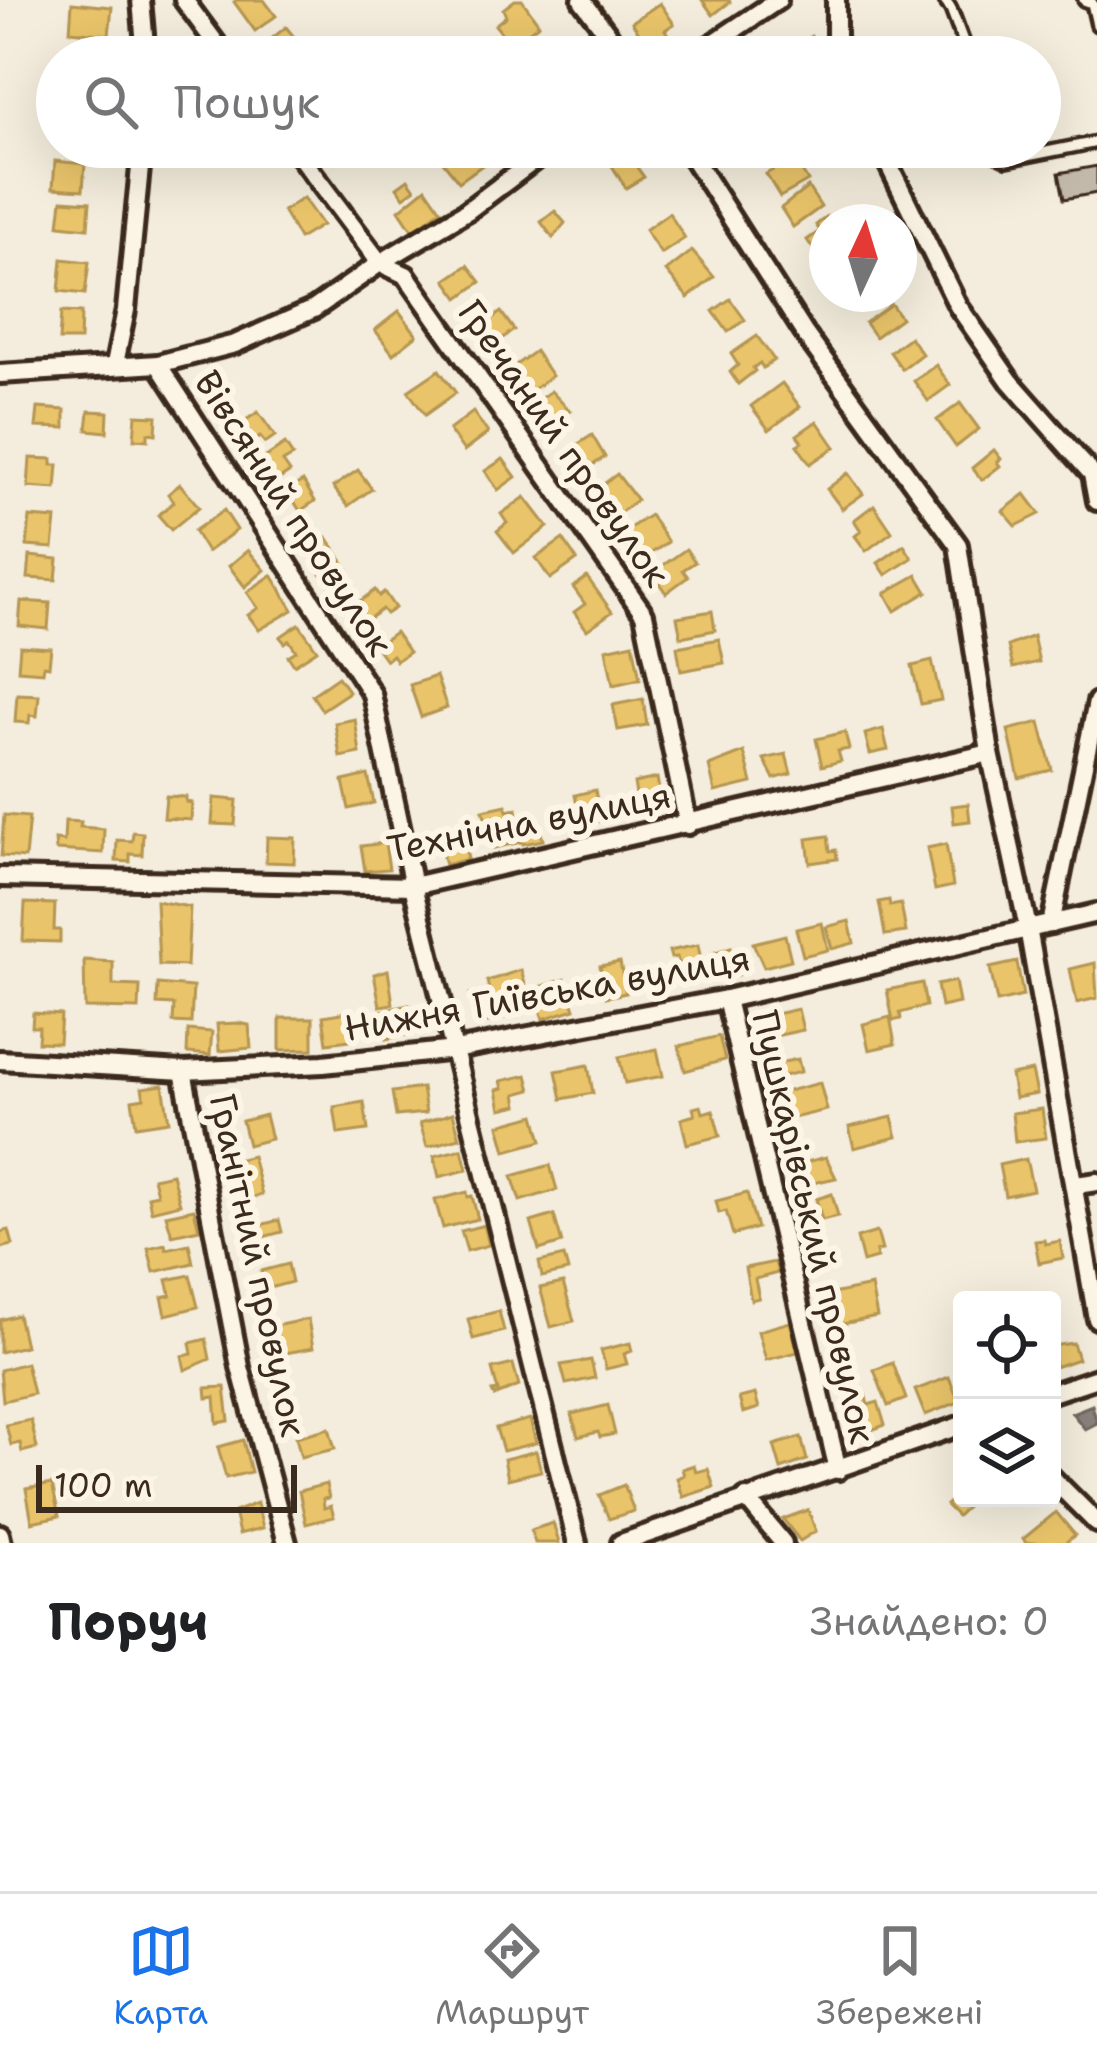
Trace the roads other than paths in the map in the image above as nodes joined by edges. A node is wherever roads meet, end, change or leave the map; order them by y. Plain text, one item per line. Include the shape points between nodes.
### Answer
1 (141, 0) edge
2 (184, 0) edge
3 (582, 0) edge
4 (778, 0) edge
5 (836, 0) edge
6 (944, 0) edge
7 (1084, 0) edge
8 (1097, 25) edge
9 (144, 36) edge
10 (211, 36) edge
11 (609, 36) edge
12 (724, 36) edge
13 (836, 36) edge
14 (961, 36) edge
15 (1097, 142) edge
16 (1061, 149) edge
17 (140, 168) edge
18 (309, 168) edge
19 (525, 168) edge
20 (699, 168) edge
21 (890, 168) edge
22 (380, 263) junction
23 (116, 364) junction
24 (158, 364) junction
25 (0, 374) edge
26 (1097, 501) edge
27 (1097, 702) edge
28 (990, 753) junction
29 (688, 825) junction
30 (0, 877) edge
31 (413, 886) junction
32 (1097, 913) edge
33 (1051, 923) junction
34 (1028, 928) junction
35 (727, 999) junction
36 (455, 1050) junction
37 (0, 1060) edge
38 (183, 1071) junction
39 (1097, 1182) edge
40 (1076, 1186) junction
41 (1097, 1319) edge
42 (1097, 1378) edge
43 (1061, 1390) edge
44 (953, 1428) edge
45 (838, 1471) junction
46 (1061, 1487) edge
47 (746, 1498) junction
48 (1097, 1523) edge
49 (0, 1534) edge
50 (2, 1543) edge
51 (287, 1543) edge
52 (577, 1543) edge
53 (621, 1543) edge
54 (783, 1543) edge

1 - 9 street
2 - 10 street
3 - 11 street
4 - 12 street
5 - 13 street
6 - 14 lane
7 - 8 lane
15 - 16 lane
17 - 23 street
18 - 22 street, Гречаний провулок
19 - 22 street
20 - 28 street via 805,334 958,545
21 - 26 street via 958,306 1091,474
22 - 24 street via 314,309 235,344
22 - 29 street, Гречаний провулок via 406,275 644,614
23 - 24 street
23 - 25 street
24 - 31 street, Вівсяний провулок via 372,694
27 - 33 street
28 - 29 street, Технічна вулиця
28 - 34 street
29 - 31 street, Технічна вулиця
30 - 31 street, Технічна вулиця
31 - 36 street, Вівсяний провулок
32 - 33 street, Нижня Гиївська вулиця
33 - 34 street, Нижня Гиївська вулиця
34 - 35 street, Нижня Гиївська вулиця
34 - 40 street
35 - 36 street, Нижня Гиївська вулиця
35 - 45 street, Пушкарівський провулок
36 - 38 street, Нижня Гиївська вулиця
36 - 52 street, Вівсяний провулок
37 - 38 street, Нижня Гиївська вулиця
38 - 51 street, Гранітний провулок via 241,1366
39 - 40 street
40 - 41 street
42 - 43 street
44 - 45 street
45 - 47 street
46 - 48 street
47 - 53 street
47 - 54 street
49 - 50 street

